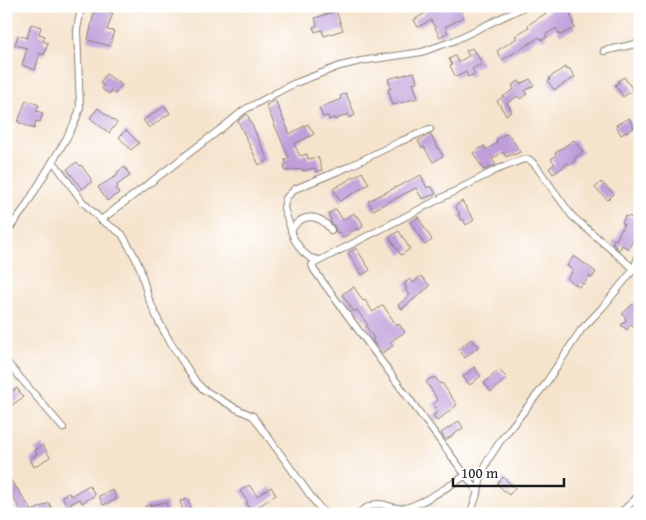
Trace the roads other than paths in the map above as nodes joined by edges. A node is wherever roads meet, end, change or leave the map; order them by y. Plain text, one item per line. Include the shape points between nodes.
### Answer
1 (83, 6) edge
2 (526, 6) edge
3 (640, 43) edge
4 (604, 51) dead end
5 (430, 129) dead end
6 (53, 161) junction
7 (101, 220) junction
8 (331, 230) dead end
9 (291, 231) junction
10 (6, 233) edge
11 (640, 251) edge
12 (319, 260) junction
13 (634, 269) junction
14 (6, 361) edge
15 (62, 428) dead end
16 (465, 476) junction
17 (478, 492) junction
18 (638, 497) edge
19 (640, 508) edge
20 (325, 514) edge
21 (357, 514) edge
22 (470, 514) edge
23 (619, 514) edge

1 - 6 street via 77,30 80,108
2 - 7 street via 422,52 340,66 278,91 244,110
3 - 4 street
5 - 9 street via 295,189 286,198 284,208
6 - 7 street via 82,201
6 - 10 street
7 - 20 street via 122,234 135,256 158,320 196,382 204,390 253,416
8 - 9 street via 321,220 307,218 300,220
9 - 12 street via 302,250 310,258
11 - 13 street
12 - 13 street via 496,170 530,160 572,216
12 - 16 street via 312,265 314,270
13 - 17 street via 581,330 544,386 501,440 488,460
14 - 15 street
16 - 17 street
16 - 21 street via 405,508 394,509 377,504
17 - 22 street
18 - 19 street
18 - 23 street

